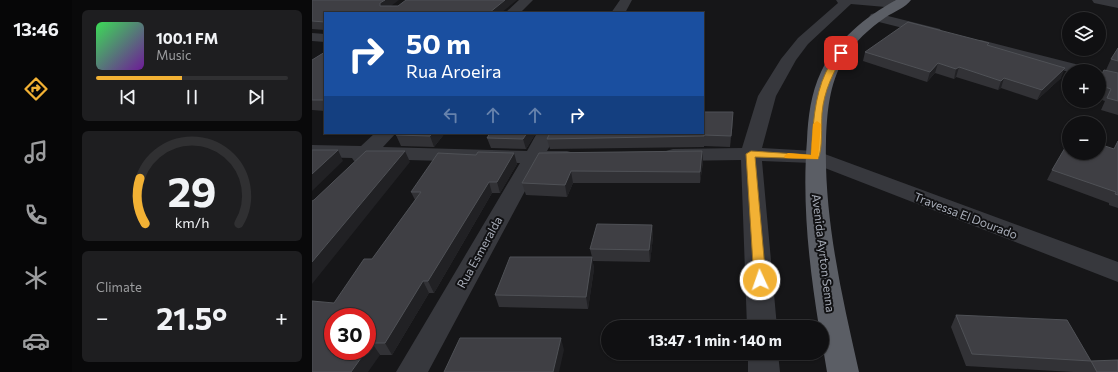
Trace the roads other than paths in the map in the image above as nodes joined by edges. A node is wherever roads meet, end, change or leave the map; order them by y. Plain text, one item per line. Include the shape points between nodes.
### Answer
1 (527, 0) edge
2 (626, 0) edge
3 (842, 0) edge
4 (848, 0) edge
5 (1098, 0) edge
6 (901, 2) edge
7 (1118, 4) edge
8 (513, 12) edge
9 (619, 12) edge
10 (876, 16) junction
11 (946, 35) edge
12 (312, 37) edge
13 (324, 38) edge
14 (969, 41) edge
15 (1062, 65) edge
16 (385, 134) edge
17 (546, 134) edge
18 (312, 151) edge
19 (367, 151) junction
20 (751, 154) junction
21 (657, 155) edge
22 (587, 156) edge
23 (533, 157) junction
24 (814, 158) junction
25 (345, 173) edge
26 (1118, 272) edge
27 (762, 320) edge
28 (764, 360) edge
29 (412, 372) edge
30 (764, 372) edge
31 (843, 372) edge

1 - 8 street
2 - 9 street
3 - 4 street
4 - 6 street
4 - 20 street via 802,41 789,59 767,96
5 - 7 street
6 - 10 highway, Avenida Ayrton Senna
10 - 11 street
10 - 24 highway, Avenida Ayrton Senna via 850,42 829,72 818,111
12 - 13 street
14 - 15 street
16 - 19 street
17 - 23 street, Rua Esmeralda
18 - 19 street
19 - 23 street
19 - 25 street
20 - 21 street, Travessa El Dourado
20 - 24 street, Travessa El Dourado
20 - 27 street
22 - 23 street
23 - 29 street, Rua Esmeralda
24 - 26 street, Travessa El Dourado
24 - 31 highway, Avenida Ayrton Senna via 820,240
28 - 30 street

